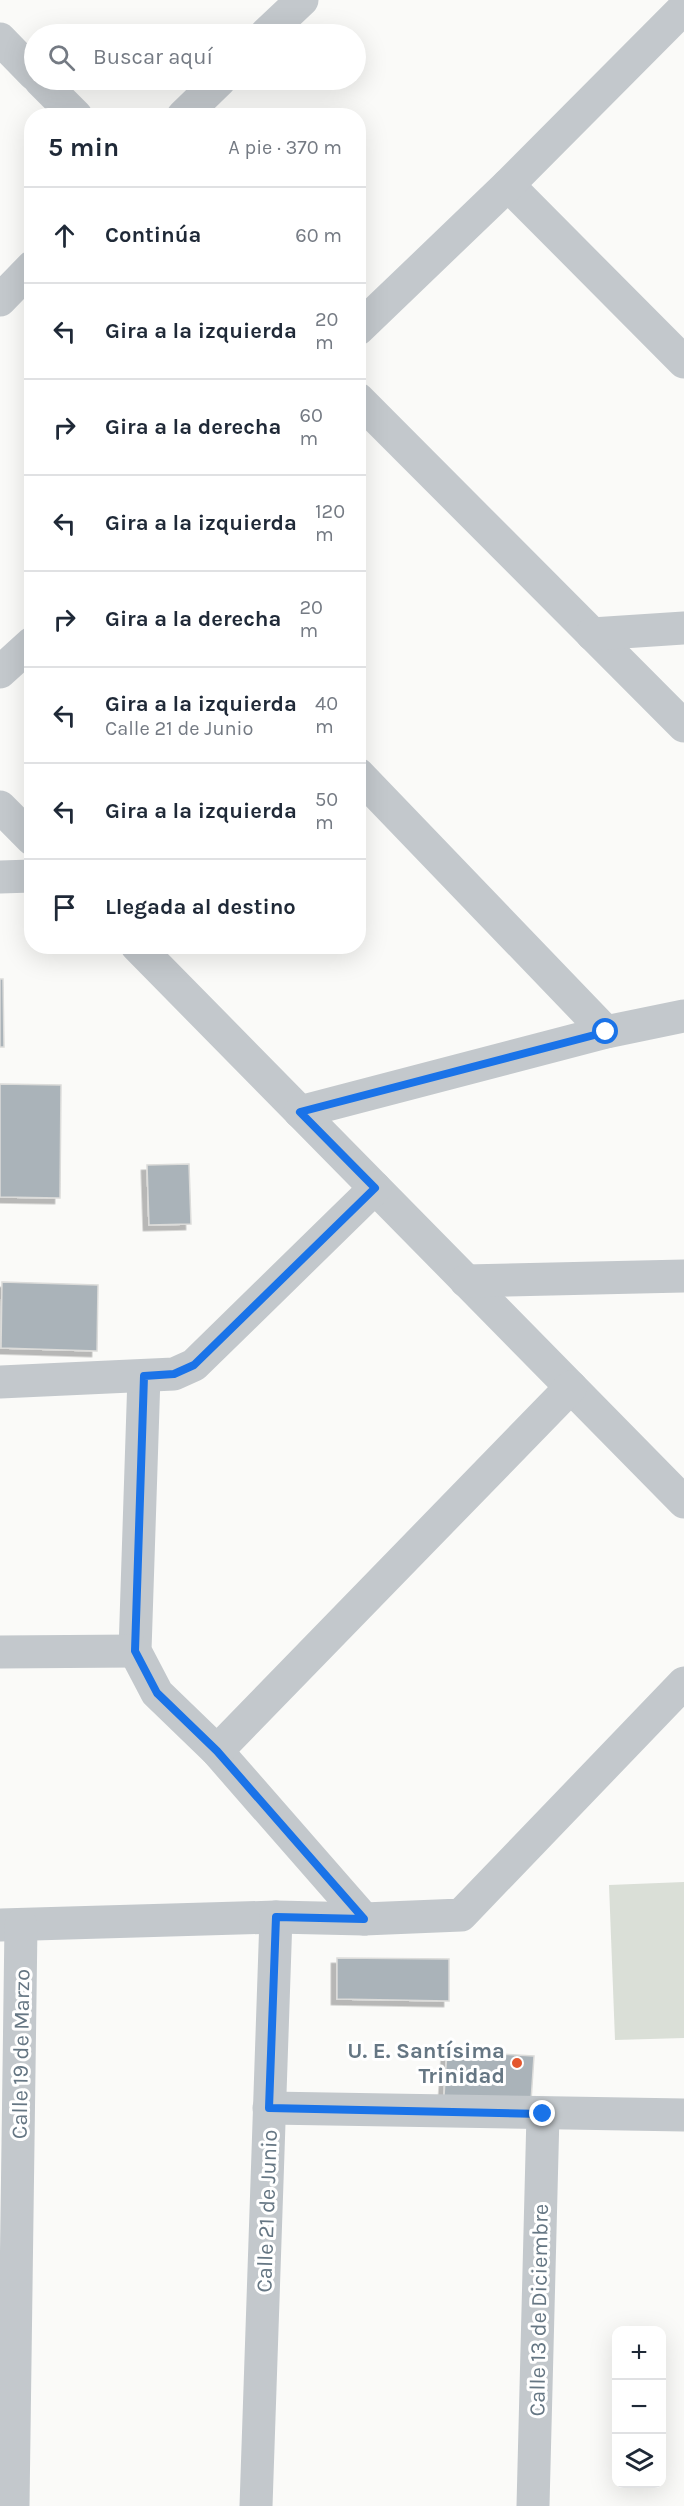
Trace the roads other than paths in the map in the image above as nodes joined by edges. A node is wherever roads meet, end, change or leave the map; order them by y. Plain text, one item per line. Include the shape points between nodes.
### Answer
1 (302, 0) edge
2 (684, 9) edge
3 (277, 24) edge
4 (0, 39) edge
5 (24, 64) edge
6 (50, 90) edge
7 (210, 90) edge
8 (68, 108) edge
9 (191, 108) edge
10 (508, 185) junction
11 (24, 275) edge
12 (0, 300) edge
13 (366, 321) edge
14 (684, 362) edge
15 (366, 407) edge
16 (684, 628) edge
17 (592, 634) junction
18 (24, 650) edge
19 (0, 672) edge
20 (684, 726) edge
21 (366, 782) edge
22 (0, 807) edge
23 (24, 831) edge
24 (0, 876) edge
25 (24, 876) edge
26 (145, 954) edge
27 (684, 1016) edge
28 (606, 1032) junction
29 (300, 1112) junction
30 (375, 1188) junction
31 (684, 1276) edge
32 (466, 1281) junction
33 (144, 1376) junction
34 (0, 1382) edge
35 (571, 1387) junction
36 (684, 1502) edge
37 (135, 1651) junction
38 (0, 1652) edge
39 (684, 1683) edge
40 (217, 1751) junction
41 (276, 1917) junction
42 (364, 1919) junction
43 (11, 1925) edge
44 (269, 2108) junction
45 (543, 2114) junction
46 (684, 2115) edge
47 (14, 2506) edge
48 (256, 2506) edge
49 (534, 2506) edge

1 - 3 street
2 - 10 street
4 - 5 street
6 - 8 street
7 - 9 street
10 - 13 street
10 - 14 street
11 - 12 street
15 - 17 street
16 - 17 street
17 - 20 street
18 - 19 street
21 - 28 street
22 - 23 street
24 - 25 street
26 - 29 street
27 - 28 street
28 - 29 street
29 - 30 street
30 - 32 street
30 - 33 street via 194,1365 174,1374
31 - 32 street
32 - 35 street
33 - 34 street
33 - 37 street
35 - 36 street
35 - 40 street
37 - 38 street
37 - 40 street via 157,1693
39 - 42 street via 461,1915
40 - 42 street
41 - 42 street
41 - 43 street
41 - 44 street, Calle 21 de Junio
43 - 47 street, Calle 19 de Marzo
44 - 45 street
44 - 48 street, Calle 21 de Junio
45 - 46 street
45 - 49 street, Calle 13 de Diciembre

